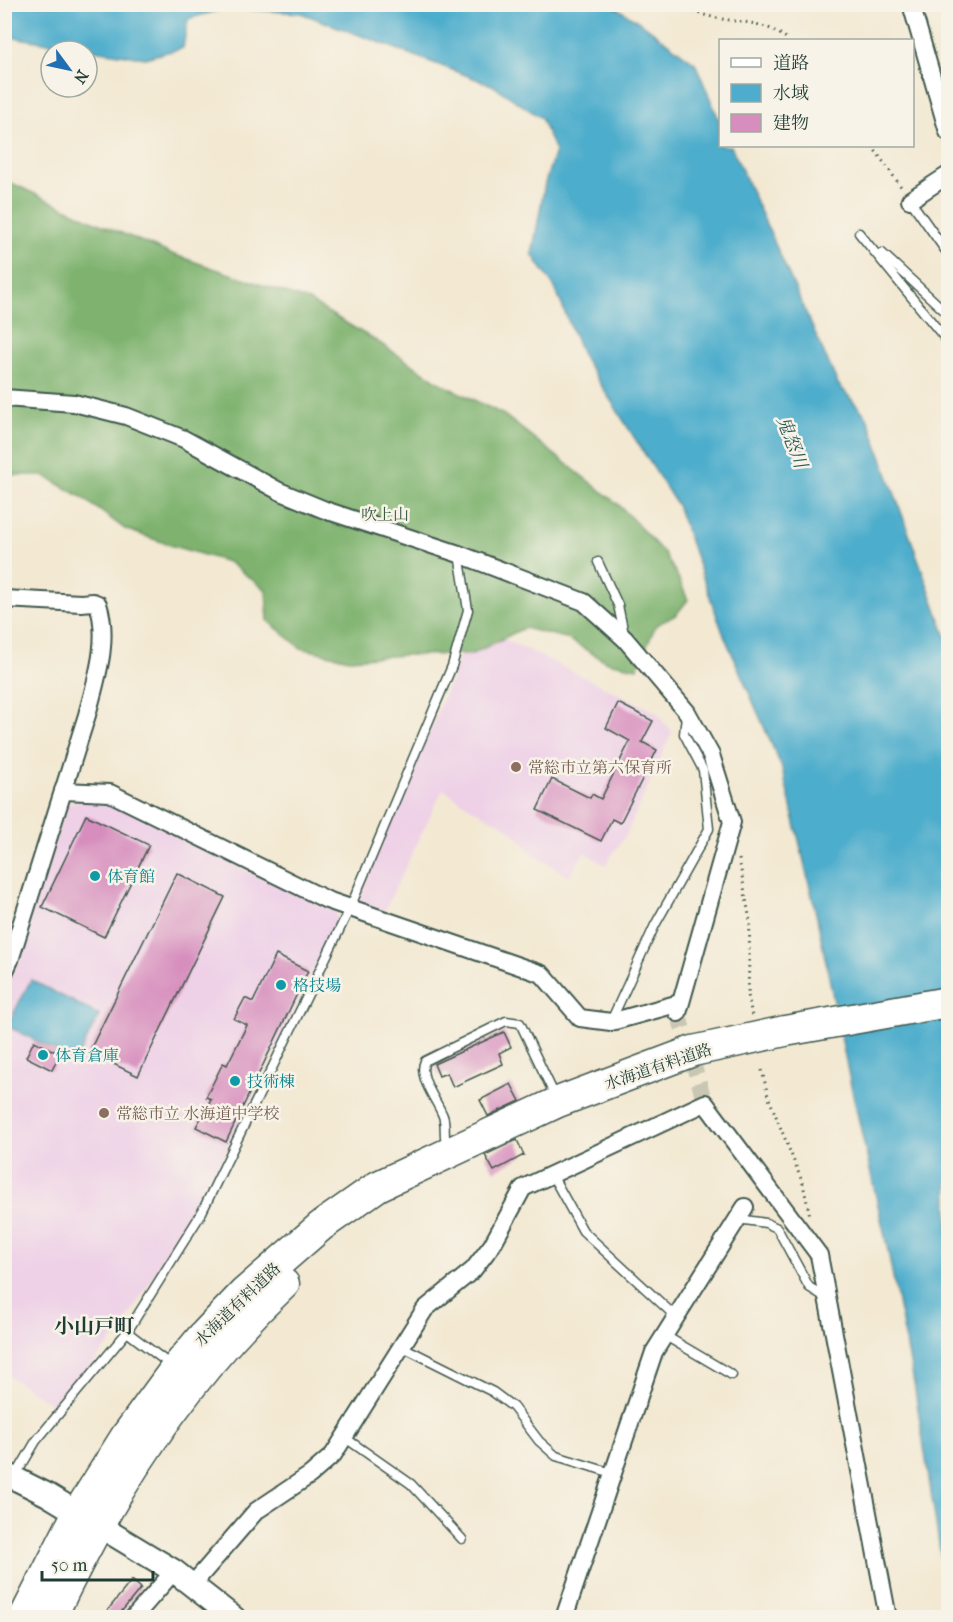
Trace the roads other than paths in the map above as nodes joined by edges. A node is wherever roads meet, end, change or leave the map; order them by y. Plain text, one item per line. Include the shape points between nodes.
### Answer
1 (911, 4) edge
2 (948, 132) edge
3 (948, 175) edge
4 (910, 200) joint
5 (948, 254) edge
6 (948, 314) edge
7 (948, 342) edge
8 (4, 398) edge
9 (459, 554) junction
10 (598, 562) dead end
11 (4, 599) edge
12 (625, 639) junction
13 (687, 712) junction
14 (63, 791) junction
15 (350, 908) junction
16 (4, 973) edge
17 (948, 1002) edge
18 (610, 1022) junction
19 (558, 1102) junction
20 (450, 1152) junction
21 (552, 1175) junction
22 (742, 1213) joint
23 (828, 1299) junction
24 (675, 1316) junction
25 (127, 1332) junction
26 (664, 1335) junction
27 (401, 1346) junction
28 (164, 1360) dead end
29 (732, 1375) dead end
30 (344, 1437) junction
31 (612, 1473) junction
32 (10, 1476) edge
33 (87, 1520) junction
34 (462, 1539) dead end
35 (174, 1571) junction
36 (193, 1584) junction
37 (24, 1617) edge
38 (51, 1617) edge
39 (133, 1617) edge
40 (234, 1617) edge
41 (564, 1617) edge
42 (888, 1617) edge

1 - 2 street
3 - 4 street
4 - 5 lane
6 - 7 lane via 859,233
8 - 9 street via 74,403 126,416 184,439 279,491
9 - 12 street via 584,602
9 - 15 lane via 468,610 452,666
10 - 12 lane via 618,605
11 - 14 street via 93,602 98,604 102,616 104,629 96,681
12 - 13 street
13 - 18 lane via 684,734 703,770 710,829 655,925
13 - 18 street via 711,755 732,822 679,1008
14 - 15 street via 110,793
14 - 16 street
15 - 18 street via 542,974 580,1018
15 - 25 lane via 201,1214
17 - 19 highway, 水海道有料道路 via 693,1051
19 - 20 highway, 水海道有料道路
19 - 20 lane via 520,1023 506,1021 422,1065 444,1118 444,1142
20 - 33 highway, 水海道有料道路 via 378,1186 321,1226 244,1293 172,1373 126,1436
21 - 23 street via 705,1103 819,1255
21 - 24 lane via 583,1231
21 - 27 street via 523,1188 492,1245 473,1270 425,1309
22 - 23 lane via 777,1228 809,1287
22 - 24 street
23 - 42 street
24 - 26 street
25 - 28 lane
25 - 32 lane
26 - 29 lane
26 - 31 street via 654,1352
27 - 30 street
27 - 31 lane via 493,1392 513,1407 556,1456
30 - 34 lane via 411,1484
30 - 36 street via 333,1455 310,1475 256,1511
31 - 41 street
32 - 33 main road
33 - 35 main road
33 - 37 highway
33 - 38 highway
35 - 36 main road
35 - 39 street
36 - 40 main road

